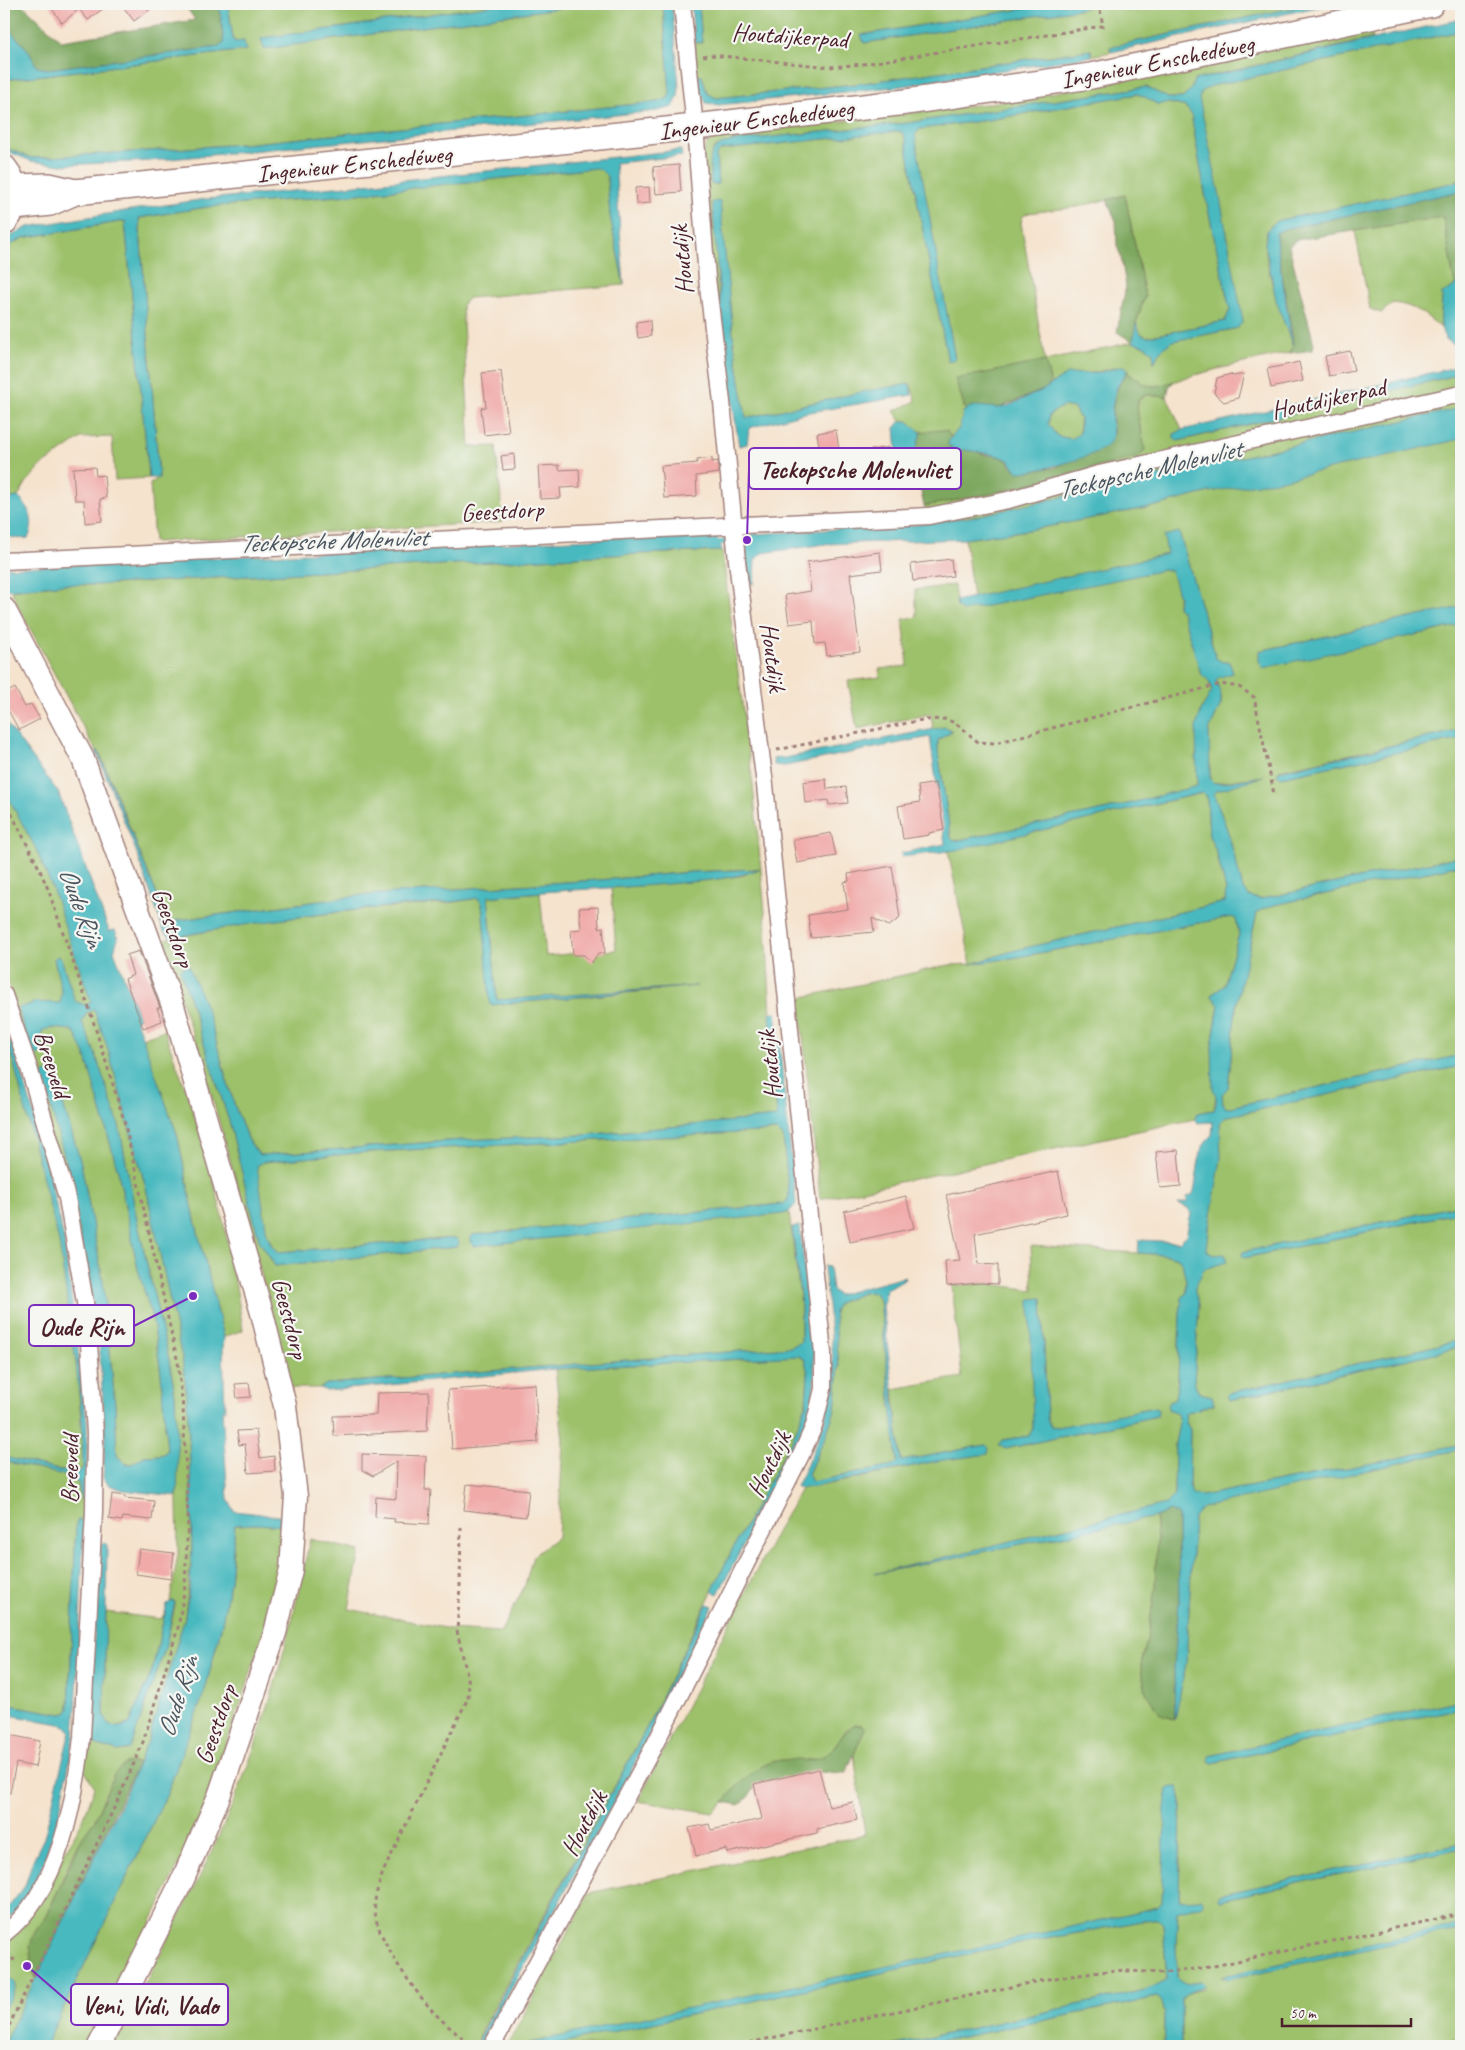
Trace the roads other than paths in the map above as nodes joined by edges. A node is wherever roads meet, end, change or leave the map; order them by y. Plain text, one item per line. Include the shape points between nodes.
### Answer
1 (682, 4) edge
2 (1431, 4) edge
3 (695, 127) junction
4 (9, 196) edge
5 (1461, 394) edge
6 (734, 532) junction
7 (4, 561) edge
8 (4, 609) edge
9 (4, 995) edge
10 (4, 1934) edge
11 (99, 2046) edge
12 (492, 2046) edge

1 - 3 street, Houtdijk
2 - 3 main road, Ingenieur Enschedéweg via 1091,76
3 - 4 main road, Ingenieur Enschedéweg via 75,192 49,186
3 - 6 street, Houtdijk via 707,278
5 - 6 street, Houtdijkerpad via 1099,474 1008,500 929,516
6 - 7 street, Geestdorp
6 - 12 street, Houtdijk via 762,753 823,1353 822,1389 814,1426 798,1462 655,1744
8 - 11 main road, Geestdorp via 83,759 173,1006 262,1313 285,1406 296,1496 289,1579 275,1633 219,1796 183,1879
9 - 10 street, Breeveld via 68,1198 87,1314 96,1433 78,1772 70,1814 50,1871 25,1914

